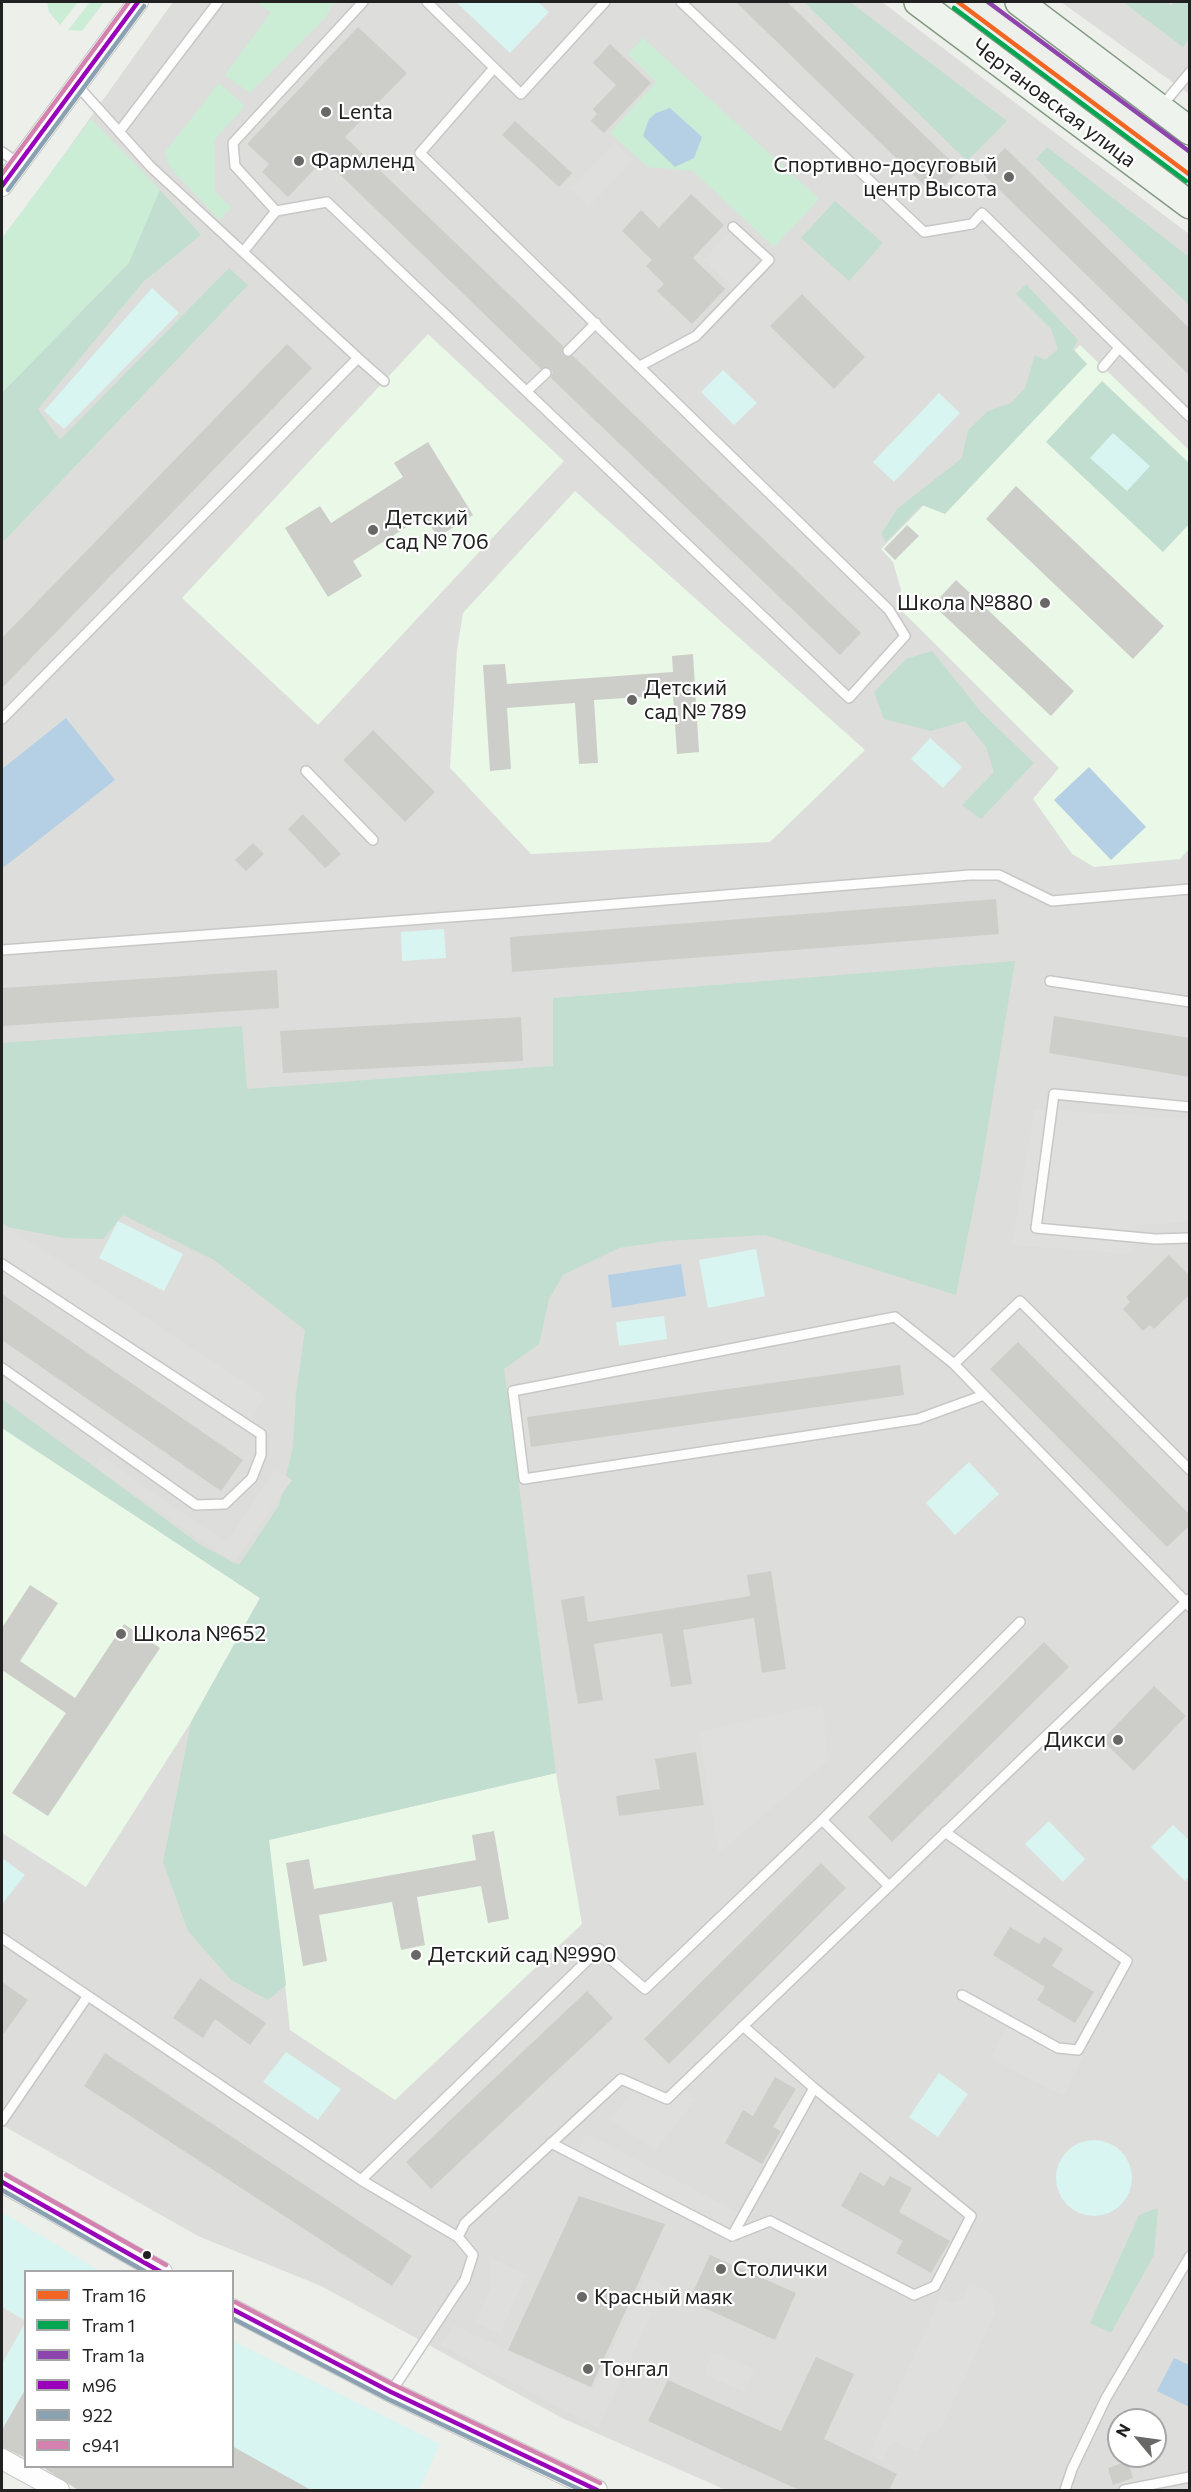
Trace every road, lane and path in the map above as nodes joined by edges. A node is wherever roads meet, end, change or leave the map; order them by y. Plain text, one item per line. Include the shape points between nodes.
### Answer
1 (138, 2) edge
2 (218, 2) edge
3 (363, 2) edge
4 (427, 2) edge
5 (605, 2) edge
6 (681, 2) edge
7 (918, 2) edge
8 (1019, 2) edge
9 (494, 68) junction
10 (1190, 72) edge
11 (76, 84) junction
12 (1160, 108) junction
13 (1190, 131) edge
14 (119, 132) junction
15 (2, 152) edge
16 (18, 163) junction
17 (2, 186) edge
18 (1190, 205) edge
19 (276, 211) junction
20 (733, 227) dead end
21 (243, 252) junction
22 (596, 323) junction
23 (1119, 348) junction
24 (568, 351) dead end
25 (358, 358) junction
26 (640, 366) junction
27 (1103, 367) dead end
28 (546, 373) dead end
29 (384, 381) dead end
30 (527, 391) junction
31 (1190, 417) edge
32 (2, 719) edge
33 (306, 771) dead end
34 (374, 840) dead end
35 (1190, 889) edge
36 (2, 950) edge
37 (1050, 981) dead end
38 (1190, 1002) edge
39 (1190, 1107) edge
40 (1190, 1238) edge
41 (2, 1264) edge
42 (954, 1364) junction
43 (2, 1368) edge
44 (984, 1395) junction
45 (1190, 1470) edge
46 (1188, 1603) edge
47 (1020, 1622) dead end
48 (822, 1820) junction
49 (945, 1832) junction
50 (889, 1886) junction
51 (2, 1938) edge
52 (962, 1995) dead end
53 (87, 1997) junction
54 (743, 2026) junction
55 (814, 2088) junction
56 (2, 2121) edge
57 (551, 2143) junction
58 (361, 2180) junction
59 (2, 2182) edge
60 (732, 2236) junction
61 (458, 2237) junction
62 (1190, 2256) edge
63 (160, 2270) edge
64 (234, 2310) edge
65 (391, 2392) junction
66 (2, 2459) edge
67 (1190, 2477) edge
68 (59, 2490) edge
69 (597, 2490) edge
70 (1065, 2490) edge
71 (1124, 2490) edge

1 - 11 street
2 - 14 lane
3 - 19 lane via 233,143 235,166
4 - 9 lane
5 - 9 lane via 521,94
6 - 23 lane via 924,232 972,224 982,213
7 - 18 main road, Чертановская улица
8 - 12 main road
9 - 22 lane via 420,153
10 - 12 lane
11 - 14 lane
11 - 16 street
12 - 13 main road
14 - 21 lane
15 - 16 lane
16 - 17 street
19 - 21 lane
19 - 30 lane via 327,202
20 - 26 lane via 769,260 696,336
21 - 25 lane
22 - 24 lane
22 - 26 lane
23 - 27 lane
23 - 31 lane
25 - 29 lane
25 - 32 lane
26 - 30 lane via 889,610 905,636 849,698
28 - 30 lane
33 - 34 lane
35 - 36 lane via 1052,901 999,875 970,875
37 - 38 lane
39 - 40 lane via 1054,1094 1035,1228 1155,1239
41 - 43 lane via 261,1434 261,1455 252,1478 225,1504 196,1505
42 - 44 lane
42 - 44 lane via 895,1317 513,1391 524,1479 918,1419
42 - 45 lane via 1020,1301
44 - 46 lane
46 - 49 lane
47 - 48 lane
48 - 50 lane
48 - 58 lane via 645,1989 599,1949
49 - 50 lane
49 - 52 lane via 1127,1961 1078,2050 1058,2048
50 - 54 lane
51 - 53 lane
53 - 56 lane
53 - 58 lane
54 - 55 lane
54 - 57 lane via 667,2099 621,2079
55 - 60 lane
55 - 60 lane via 971,2216 935,2286 914,2295 770,2222
57 - 60 lane
57 - 61 lane via 465,2223
58 - 61 lane
59 - 63 street
61 - 65 lane via 473,2255 465,2280
62 - 70 lane via 1106,2398
64 - 65 street
65 - 69 street
66 - 68 street
67 - 71 lane

